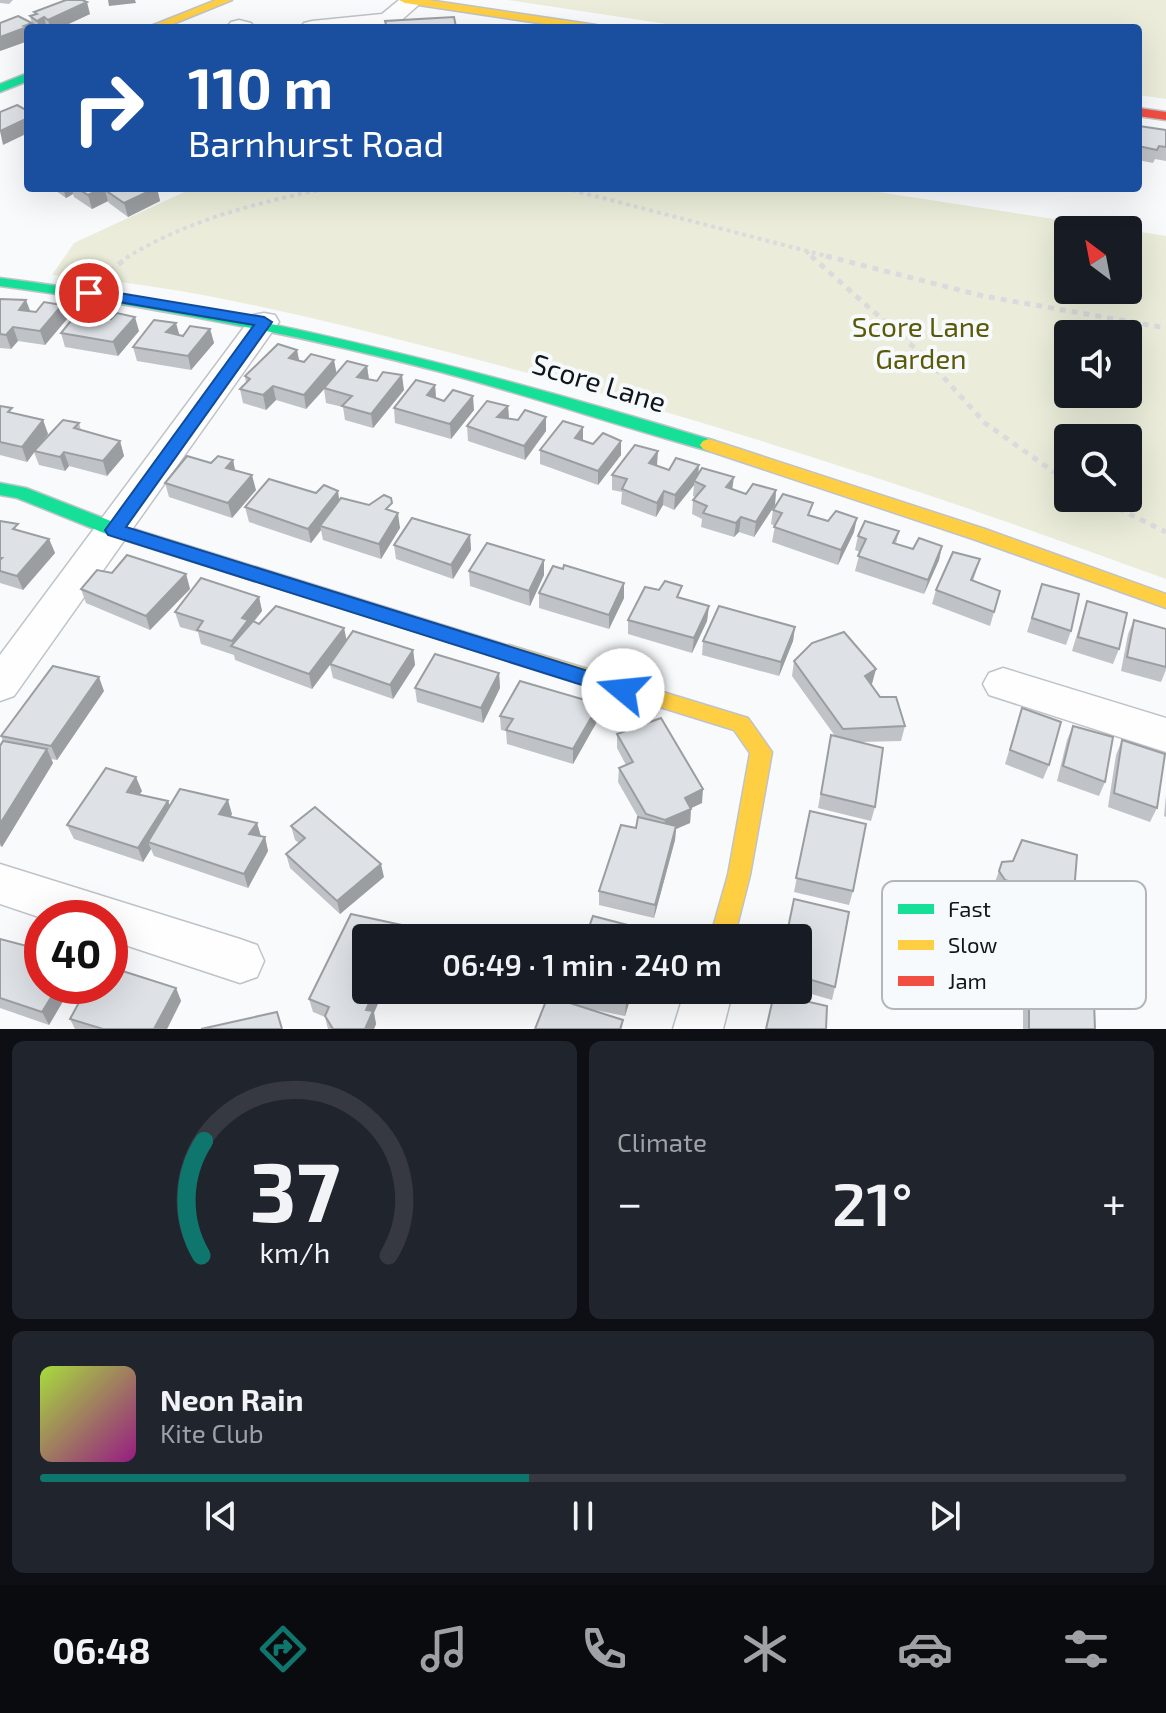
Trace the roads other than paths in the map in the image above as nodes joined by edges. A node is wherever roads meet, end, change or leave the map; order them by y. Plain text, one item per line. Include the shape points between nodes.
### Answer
1 (226, 0) edge
2 (405, 0) edge
3 (412, 1) edge
4 (507, 22) edge
5 (163, 24) edge
6 (350, 24) edge
7 (537, 24) edge
8 (24, 79) edge
9 (0, 88) edge
10 (1142, 113) edge
11 (1166, 116) edge
12 (0, 282) edge
13 (264, 322) junction
14 (0, 489) edge
15 (115, 530) junction
16 (1166, 601) edge
17 (1003, 684) dead end
18 (0, 685) edge
19 (1166, 735) edge
20 (0, 884) edge
21 (49, 900) edge
22 (726, 924) edge
23 (128, 925) edge
24 (240, 961) dead end
25 (705, 1004) edge
26 (698, 1029) edge

1 - 5 street
2 - 3 street
3 - 4 street
3 - 6 street via 388,20
4 - 7 street
8 - 9 street
10 - 11 street
12 - 13 street, Score Lane
13 - 15 street
13 - 16 street, Score Lane via 583,406 941,519
14 - 15 street
15 - 18 street
15 - 22 street via 741,724 761,752
17 - 19 street
20 - 21 street
23 - 24 street
25 - 26 street

